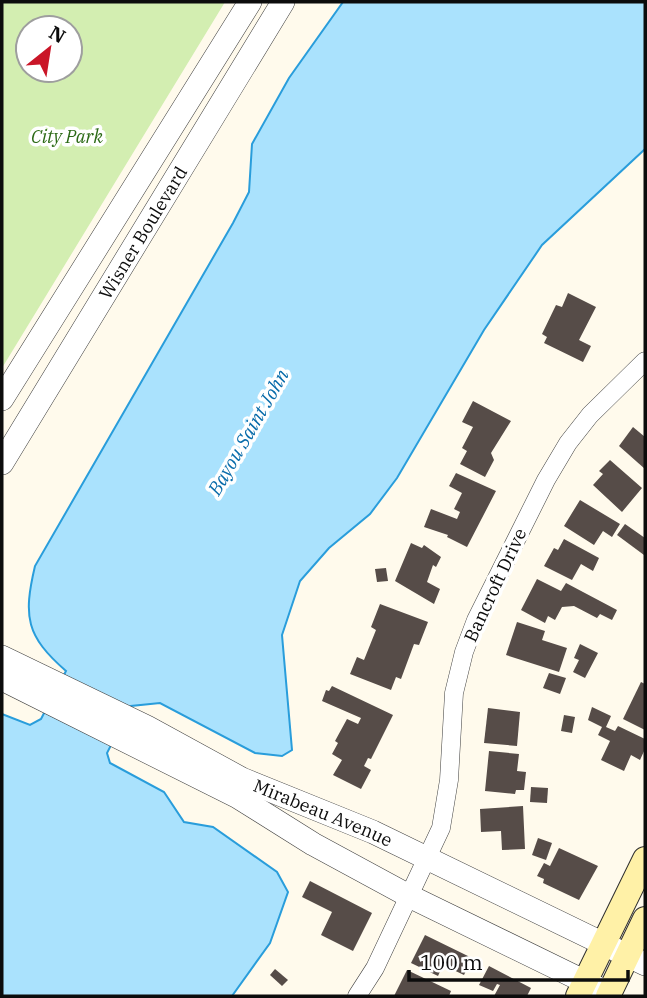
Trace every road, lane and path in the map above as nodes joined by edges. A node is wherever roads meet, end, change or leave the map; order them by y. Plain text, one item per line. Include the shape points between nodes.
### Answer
1 (250, 2) edge
2 (283, 2) edge
3 (645, 361) edge
4 (2, 399) edge
5 (2, 463) edge
6 (2, 657) edge
7 (2, 679) edge
8 (41, 687) junction
9 (141, 737) junction
10 (428, 858) junction
11 (645, 859) edge
12 (409, 896) junction
13 (645, 919) edge
14 (604, 944) junction
15 (636, 959) edge
16 (582, 989) edge
17 (610, 995) edge
18 (357, 996) edge

1 - 4 street, Wisner Boulevard
2 - 5 street, Wisner Boulevard
3 - 10 street, Bancroft Drive via 568,443 476,620 454,693 447,804
6 - 8 street, Mirabeau Avenue
7 - 8 street, Mirabeau Avenue
8 - 9 street, Mirabeau Avenue
9 - 10 street, Mirabeau Avenue
9 - 12 street, Mirabeau Avenue via 313,844
10 - 12 street, Bancroft Drive
10 - 14 street, Mirabeau Avenue
11 - 14 main road
12 - 16 street, Mirabeau Avenue
12 - 18 street, Bancroft Drive
13 - 15 main road
14 - 15 street, Mirabeau Avenue
14 - 16 main road
15 - 17 main road
16 - 17 street, Mirabeau Avenue

